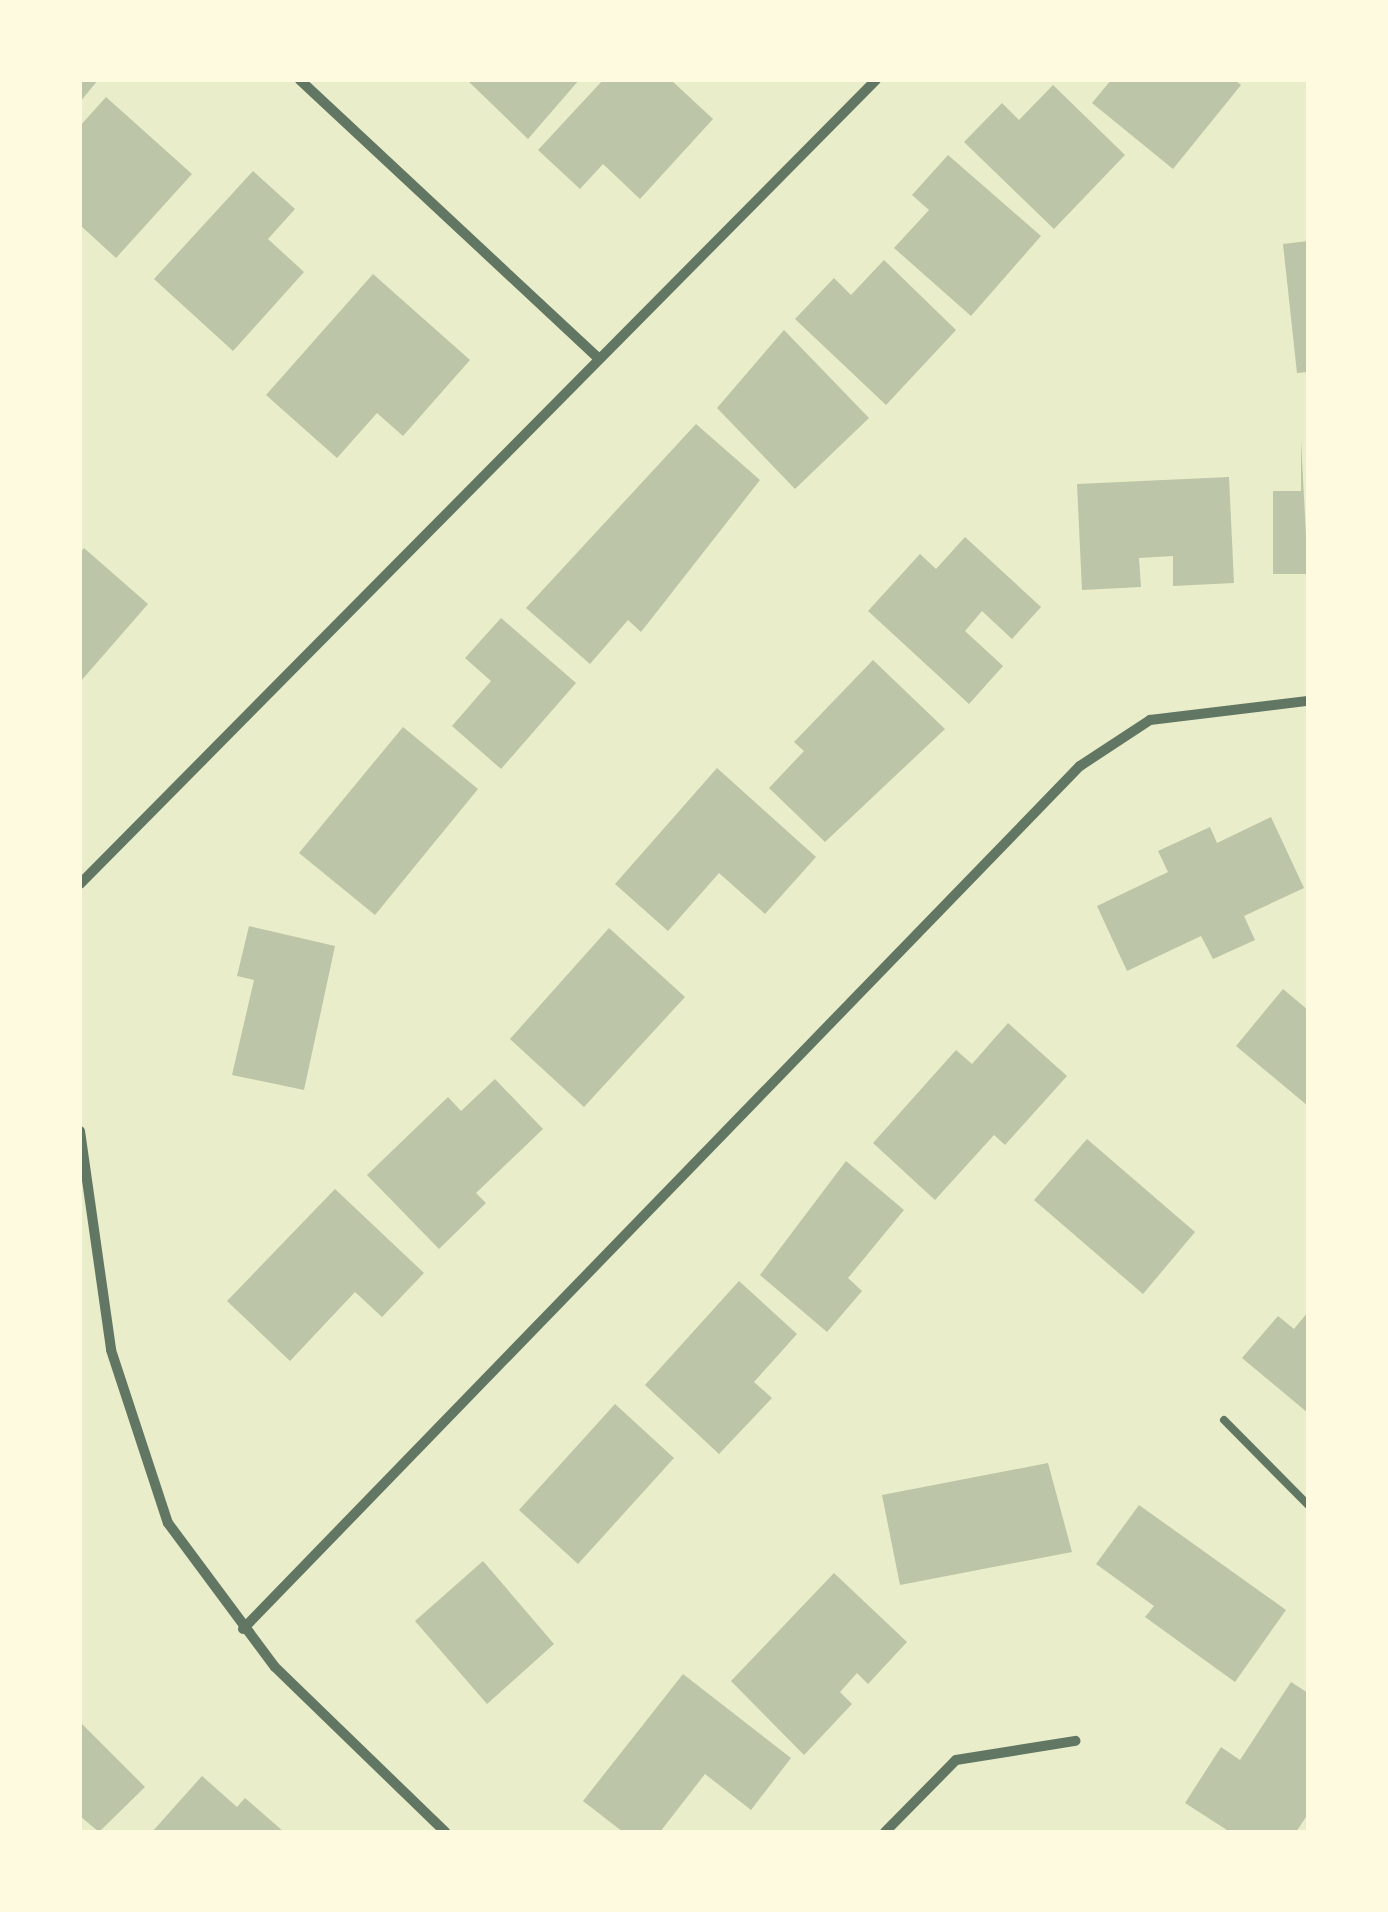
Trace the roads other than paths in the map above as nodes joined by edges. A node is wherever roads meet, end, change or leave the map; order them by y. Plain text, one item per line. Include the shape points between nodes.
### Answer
1 (300, 80) edge
2 (876, 80) edge
3 (598, 358) junction
4 (1308, 702) edge
5 (80, 884) edge
6 (80, 1131) edge
7 (1224, 1420) dead end
8 (1308, 1505) edge
9 (243, 1629) junction
10 (1075, 1740) dead end
11 (445, 1832) edge
12 (885, 1832) edge

1 - 3 street
2 - 3 street
3 - 5 street
4 - 9 street via 1150,720 1080,766
6 - 9 street via 111,1350 138,1435 168,1523
7 - 8 lane
9 - 11 street
10 - 12 street via 956,1760

